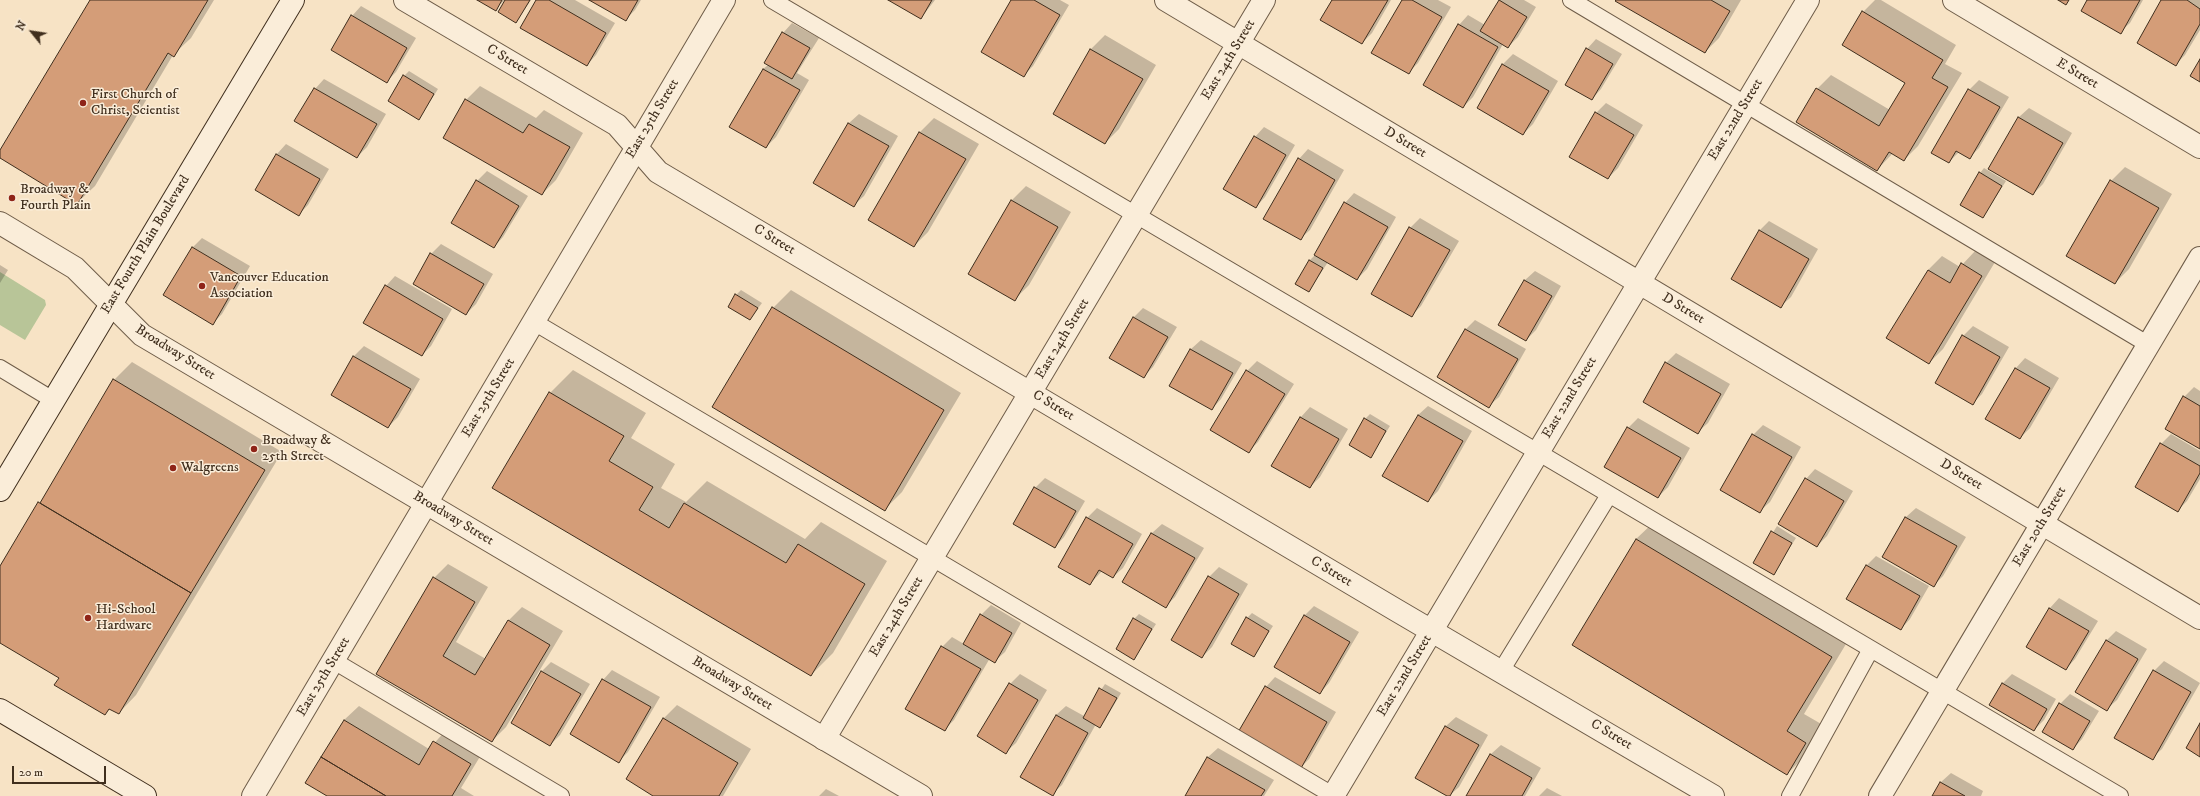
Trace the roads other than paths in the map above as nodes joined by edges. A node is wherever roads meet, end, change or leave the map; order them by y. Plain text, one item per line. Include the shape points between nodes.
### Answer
1 (293, 0) edge
2 (405, 0) edge
3 (724, 0) edge
4 (772, 0) edge
5 (1166, 0) edge
6 (1264, 0) edge
7 (1571, 0) edge
8 (1808, 0) edge
9 (1954, 0) edge
10 (1238, 43) junction
11 (1746, 104) junction
12 (636, 147) junction
13 (2200, 147) edge
14 (1136, 216) junction
15 (0, 223) edge
16 (2200, 258) edge
17 (1639, 282) junction
18 (110, 304) junction
19 (534, 322) junction
20 (2148, 344) junction
21 (0, 368) edge
22 (1031, 393) junction
23 (53, 400) junction
24 (1538, 452) junction
25 (0, 490) edge
26 (1609, 494) junction
27 (426, 504) junction
28 (2042, 524) junction
29 (932, 558) junction
30 (2200, 618) edge
31 (1432, 631) junction
32 (1871, 649) junction
33 (334, 661) junction
34 (1501, 671) junction
35 (1942, 691) junction
36 (0, 710) edge
37 (824, 739) junction
38 (145, 796) edge
39 (253, 796) edge
40 (561, 796) edge
41 (920, 796) edge
42 (1333, 796) edge
43 (1713, 796) edge
44 (1790, 796) edge
45 (1880, 796) edge
46 (2120, 796) edge

1 - 18 street, East Fourth Plain Boulevard
2 - 12 street, C Street via 617,126
3 - 12 street, East 25th Street
4 - 14 lane
5 - 10 street, D Street
6 - 10 street, East 24th Street
7 - 11 lane
8 - 11 street, East 22nd Street
9 - 13 street, E Street
10 - 14 street, East 24th Street
10 - 17 street, D Street
11 - 17 street, East 22nd Street
11 - 20 lane
12 - 19 street, East 25th Street
12 - 22 street, C Street via 658,172
14 - 22 street, East 24th Street
14 - 24 lane
15 - 18 street, Broadway Street via 75,268
16 - 20 street, East 20th Street
17 - 24 street, East 22nd Street
17 - 28 street, D Street
18 - 23 street, East Fourth Plain Boulevard
18 - 27 street, Broadway Street via 142,335
19 - 27 street, East 25th Street
19 - 29 lane
20 - 28 street, East 20th Street
21 - 23 lane
22 - 29 street, East 24th Street
22 - 31 street, C Street
23 - 25 street, East Fourth Plain Boulevard
24 - 26 lane
24 - 31 street, East 22nd Street
26 - 32 lane
26 - 34 lane
27 - 33 street, East 25th Street
27 - 37 street, Broadway Street
28 - 30 street, D Street
28 - 35 street, East 20th Street
29 - 37 street, East 24th Street
29 - 42 lane
31 - 34 street, C Street
31 - 42 street, East 22nd Street
32 - 35 lane
32 - 44 lane
33 - 39 street, East 25th Street
33 - 40 lane
34 - 43 street, C Street
35 - 45 street, East 20th Street
35 - 46 lane
36 - 38 street
37 - 41 street, Broadway Street

